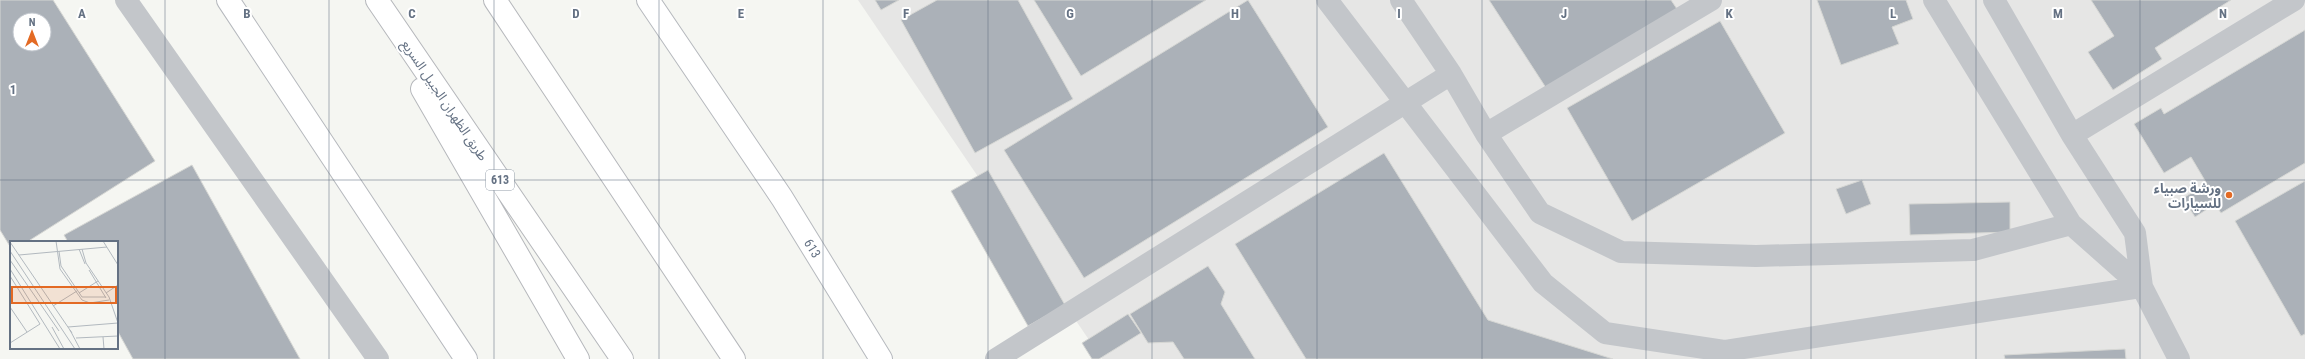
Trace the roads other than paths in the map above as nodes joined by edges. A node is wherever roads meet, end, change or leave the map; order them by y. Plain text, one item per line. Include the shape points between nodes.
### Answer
1 (126, 0) edge
2 (228, 0) edge
3 (370, 0) edge
4 (377, 0) edge
5 (495, 0) edge
6 (648, 0) edge
7 (1327, 0) edge
8 (1401, 0) edge
9 (1711, 0) edge
10 (1934, 0) edge
11 (1994, 0) edge
12 (2294, 0) edge
13 (1451, 74) junction
14 (1405, 102) junction
15 (1486, 134) junction
16 (2072, 135) junction
17 (2071, 224) junction
18 (2142, 287) junction
19 (378, 359) edge
20 (466, 359) edge
21 (578, 359) edge
22 (622, 359) edge
23 (734, 359) edge
24 (881, 359) edge
25 (996, 359) edge
26 (2179, 359) edge

1 - 19 street
2 - 20 main road
3 - 21 main road
4 - 22 main road, طريق الظهران الجبيل السريع / 613
5 - 23 main road
6 - 24 main road, 613 via 782,198
7 - 14 street
8 - 13 street
9 - 15 street
10 - 17 street
11 - 16 street
12 - 16 street
13 - 14 street
13 - 15 street
14 - 18 street via 1543,283 1605,333 1724,350
14 - 25 street
15 - 17 street via 1540,213 1621,252 1756,256 1973,250
16 - 18 street via 2135,233
17 - 18 street
18 - 26 street

